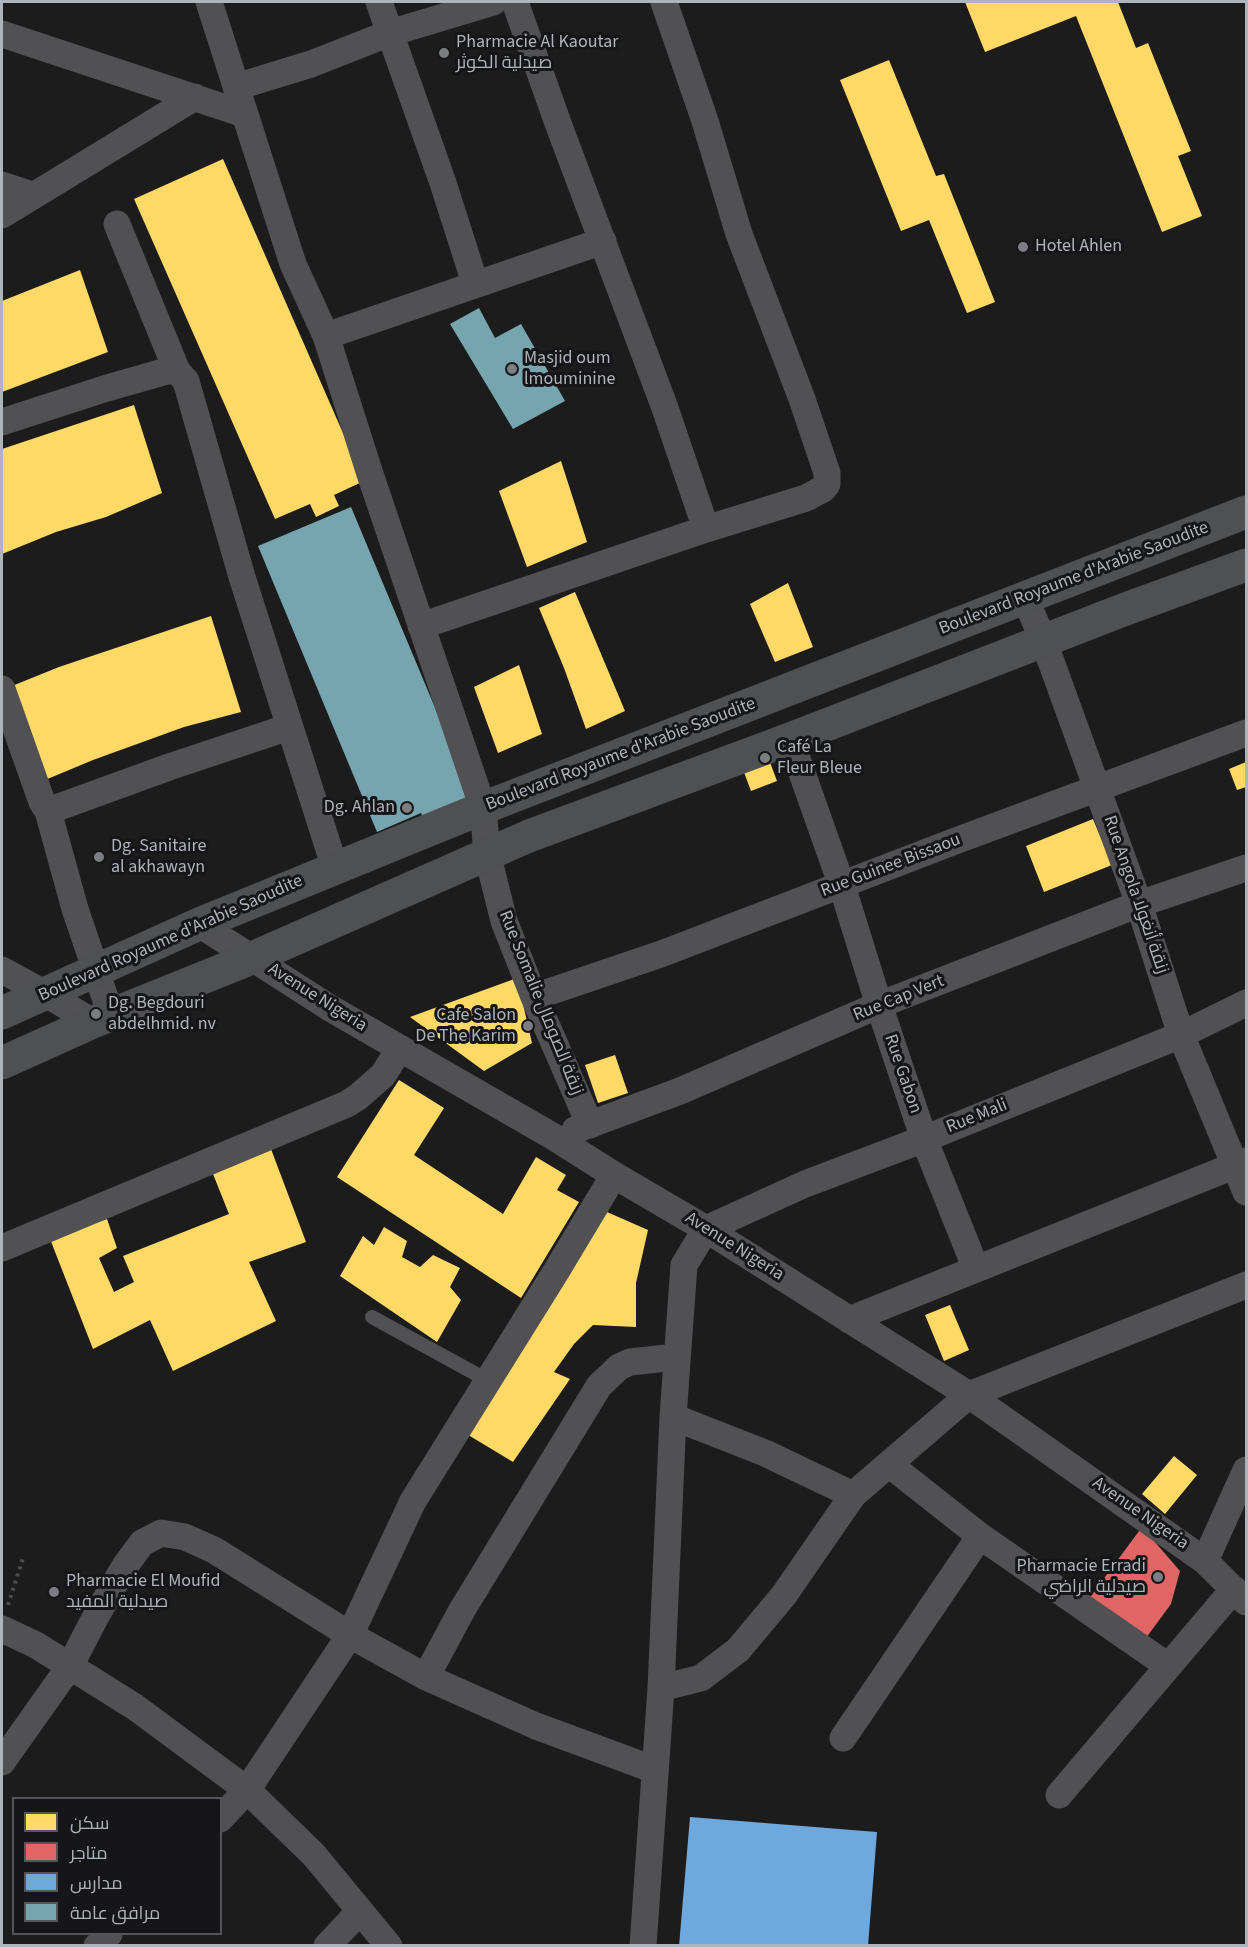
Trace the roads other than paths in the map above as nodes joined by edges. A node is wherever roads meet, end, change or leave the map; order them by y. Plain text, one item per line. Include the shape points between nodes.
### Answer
1 (209, 2) edge
2 (379, 2) edge
3 (493, 2) edge
4 (515, 2) edge
5 (664, 2) edge
6 (2, 33) edge
7 (390, 33) junction
8 (236, 87) junction
9 (195, 97) junction
10 (244, 114) junction
11 (2, 185) edge
12 (32, 195) junction
13 (2, 214) edge
14 (117, 224) dead end
15 (603, 241) junction
16 (475, 284) junction
17 (326, 336) junction
18 (177, 371) junction
19 (2, 422) edge
20 (1246, 512) edge
21 (706, 528) junction
22 (1246, 565) edge
23 (1024, 598) junction
24 (421, 626) junction
25 (1044, 642) junction
26 (2, 689) edge
27 (289, 728) junction
28 (1246, 733) edge
29 (790, 739) junction
30 (1098, 788) junction
31 (483, 808) junction
32 (48, 811) junction
33 (487, 853) junction
34 (335, 868) junction
35 (1246, 868) edge
36 (842, 886) junction
37 (1139, 904) junction
38 (199, 924) junction
39 (252, 958) junction
40 (2, 970) edge
41 (95, 972) junction
42 (46, 994) junction
43 (534, 997) junction
44 (1246, 1003) edge
45 (879, 1005) junction
46 (2, 1013) edge
47 (102, 1019) junction
48 (1181, 1035) junction
49 (400, 1048) junction
50 (2, 1063) edge
51 (590, 1125) junction
52 (554, 1137) junction
53 (924, 1139) junction
54 (1241, 1163) edge
55 (614, 1175) junction
56 (1246, 1192) edge
57 (706, 1229) junction
58 (2, 1248) edge
59 (976, 1269) junction
60 (1246, 1285) edge
61 (372, 1317) dead end
62 (849, 1320) junction
63 (676, 1357) junction
64 (487, 1380) junction
65 (969, 1395) junction
66 (673, 1417) junction
67 (890, 1465) junction
68 (1246, 1470) edge
69 (854, 1495) junction
70 (980, 1536) junction
71 (1205, 1561) junction
72 (1240, 1596) edge
73 (3, 1622) edge
74 (350, 1635) junction
75 (70, 1666) junction
76 (1168, 1666) junction
77 (426, 1677) junction
78 (661, 1688) junction
79 (843, 1738) dead end
80 (2, 1762) edge
81 (655, 1770) junction
82 (247, 1790) junction
83 (1059, 1795) dead end
84 (222, 1817) edge
85 (360, 1911) junction
86 (108, 1935) edge
87 (97, 1946) edge
88 (327, 1946) edge
89 (388, 1946) edge
90 (643, 1946) edge

1 - 8 street, Rue Somalie زنقة الصومال
2 - 7 street
3 - 7 street
4 - 15 street
5 - 21 street via 739,234 827,473 824,489 806,498
6 - 9 street
7 - 8 street via 311,64
7 - 16 street
8 - 10 street, Rue Somalie زنقة الصومال
9 - 10 street
9 - 12 street
10 - 17 street, Rue Somalie زنقة الصومال via 293,264
11 - 12 street
12 - 13 street
14 - 18 street
15 - 16 street
15 - 21 street
16 - 17 street
17 - 24 street, Rue Somalie زنقة الصومال
18 - 19 street via 107,388
18 - 27 street via 186,381
20 - 23 main road, Boulevard Royaume d'Arabie Saoudite
21 - 24 street
22 - 25 main road
23 - 25 street, Rue Angola زنقة أنغولا
23 - 31 main road, Boulevard Royaume d'Arabie Saoudite
24 - 31 street, Rue Somalie زنقة الصومال
25 - 29 main road
25 - 30 street, Rue Angola زنقة أنغولا
26 - 32 street
27 - 32 street
27 - 34 street
28 - 30 street, Rue Guinee Bissaou
29 - 33 main road
29 - 36 street, Rue Gabon
30 - 36 street, Rue Guinee Bissaou
30 - 37 street, Rue Angola زنقة أنغولا
31 - 33 street, Rue Somalie زنقة الصومال
31 - 34 main road, Boulevard Royaume d'Arabie Saoudite
32 - 41 street
33 - 39 main road
33 - 43 street, Rue Somalie زنقة الصومال via 504,921
34 - 38 main road, Boulevard Royaume d'Arabie Saoudite
35 - 37 street, Rue Cap Vert
36 - 43 street, Rue Guinee Bissaou
36 - 45 street, Rue Gabon
37 - 45 street, Rue Cap Vert
37 - 48 street, Rue Angola زنقة أنغولا
38 - 39 street, Avenue Nigeria
38 - 41 main road, Boulevard Royaume d'Arabie Saoudite
39 - 47 main road
39 - 49 street, Avenue Nigeria
40 - 42 street
41 - 42 main road, Boulevard Royaume d'Arabie Saoudite
41 - 47 street
42 - 46 main road, Boulevard Royaume d'Arabie Saoudite
42 - 47 street
43 - 51 street, Rue Somalie زنقة الصومال
44 - 48 street, Rue Mali
45 - 51 street, Rue Cap Vert via 680,1091
45 - 53 street, Rue Gabon
47 - 50 main road
48 - 53 street, Rue Mali
48 - 54 street, Rue Angola زنقة أنغولا
49 - 52 street, Avenue Nigeria
49 - 58 street via 382,1075 347,1104
51 - 52 street, Rue Cap Vert
52 - 55 street, Avenue Nigeria
53 - 57 street, Rue Mali via 805,1184
53 - 59 street, Rue Gabon
54 - 56 street, Rue Angola زنقة أنغولا
54 - 59 street
55 - 57 street, Avenue Nigeria
55 - 64 street
57 - 62 street, Avenue Nigeria
57 - 63 street via 684,1265
59 - 62 street
60 - 65 street
61 - 64 lane
62 - 65 street, Avenue Nigeria
63 - 66 street
63 - 77 street via 630,1362 609,1374 599,1386 462,1610
64 - 74 street via 412,1500
65 - 67 street
65 - 71 street, Avenue Nigeria
66 - 69 street via 765,1453
66 - 78 street
67 - 69 street
67 - 70 street
68 - 71 street
69 - 78 street via 784,1595 738,1650 701,1678
70 - 76 street
70 - 79 street
71 - 72 street, Avenue Nigeria
72 - 76 street
73 - 75 street
74 - 75 street via 214,1550 185,1537 161,1533 142,1543 125,1566
74 - 77 street
74 - 82 street
75 - 80 street
75 - 82 street via 135,1707
76 - 83 street
77 - 81 street via 536,1726
78 - 81 street
81 - 90 street
82 - 84 street
82 - 85 street via 314,1855
85 - 88 street
85 - 89 street
86 - 87 street

